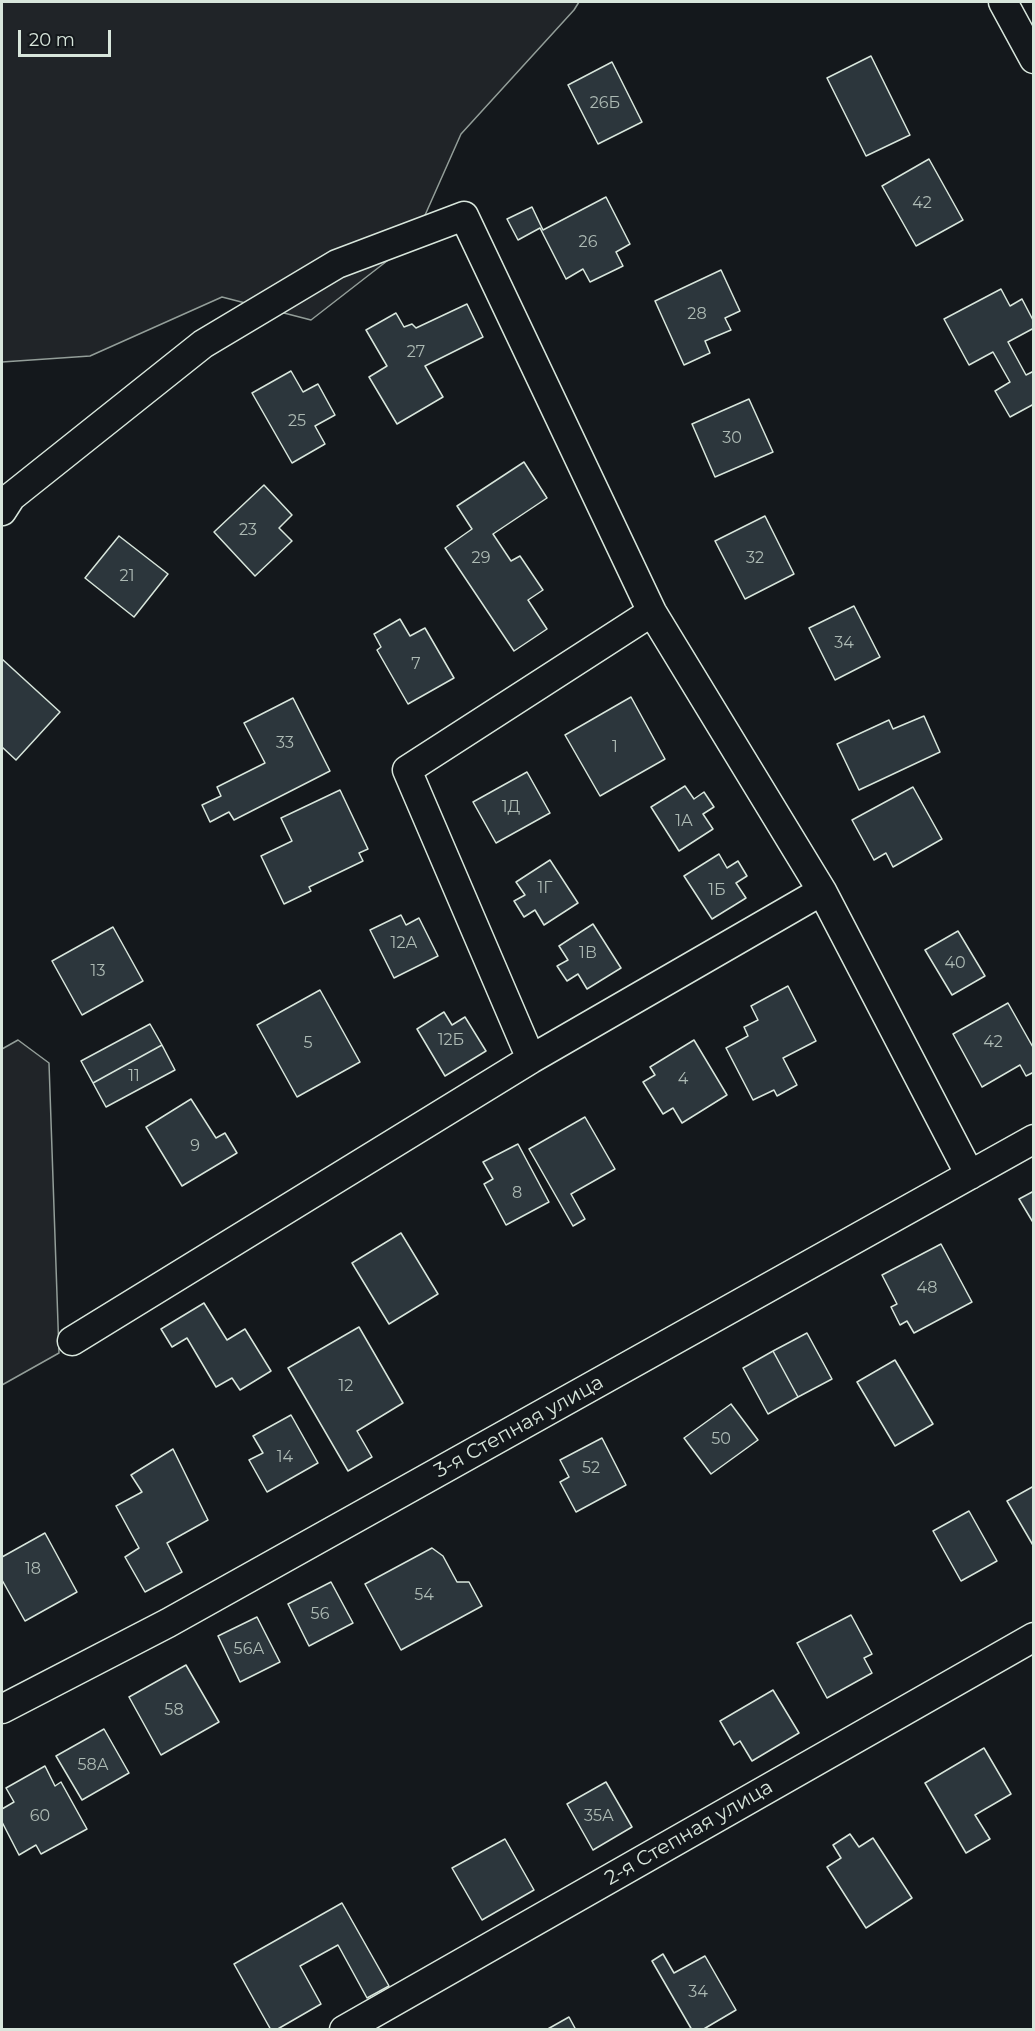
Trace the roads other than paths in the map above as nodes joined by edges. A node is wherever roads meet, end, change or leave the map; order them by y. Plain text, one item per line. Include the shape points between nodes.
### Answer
1 (1003, 2) edge
2 (1034, 59) edge
3 (2, 511) edge
4 (652, 612) junction
5 (822, 891) junction
6 (531, 1059) junction
7 (1034, 1139) edge
8 (970, 1175) junction
9 (72, 1341) dead end
10 (1034, 1637) edge
11 (2, 1708) edge
12 (344, 2030) edge

1 - 2 street
3 - 4 street via 11,497 203,344 337,264 464,216
4 - 5 street
4 - 6 street via 407,770
5 - 6 street
5 - 8 street
6 - 9 street
7 - 8 street, 3-я Степная улица
8 - 11 street, 3-я Степная улица via 179,1617
10 - 12 street, 2-я Степная улица

